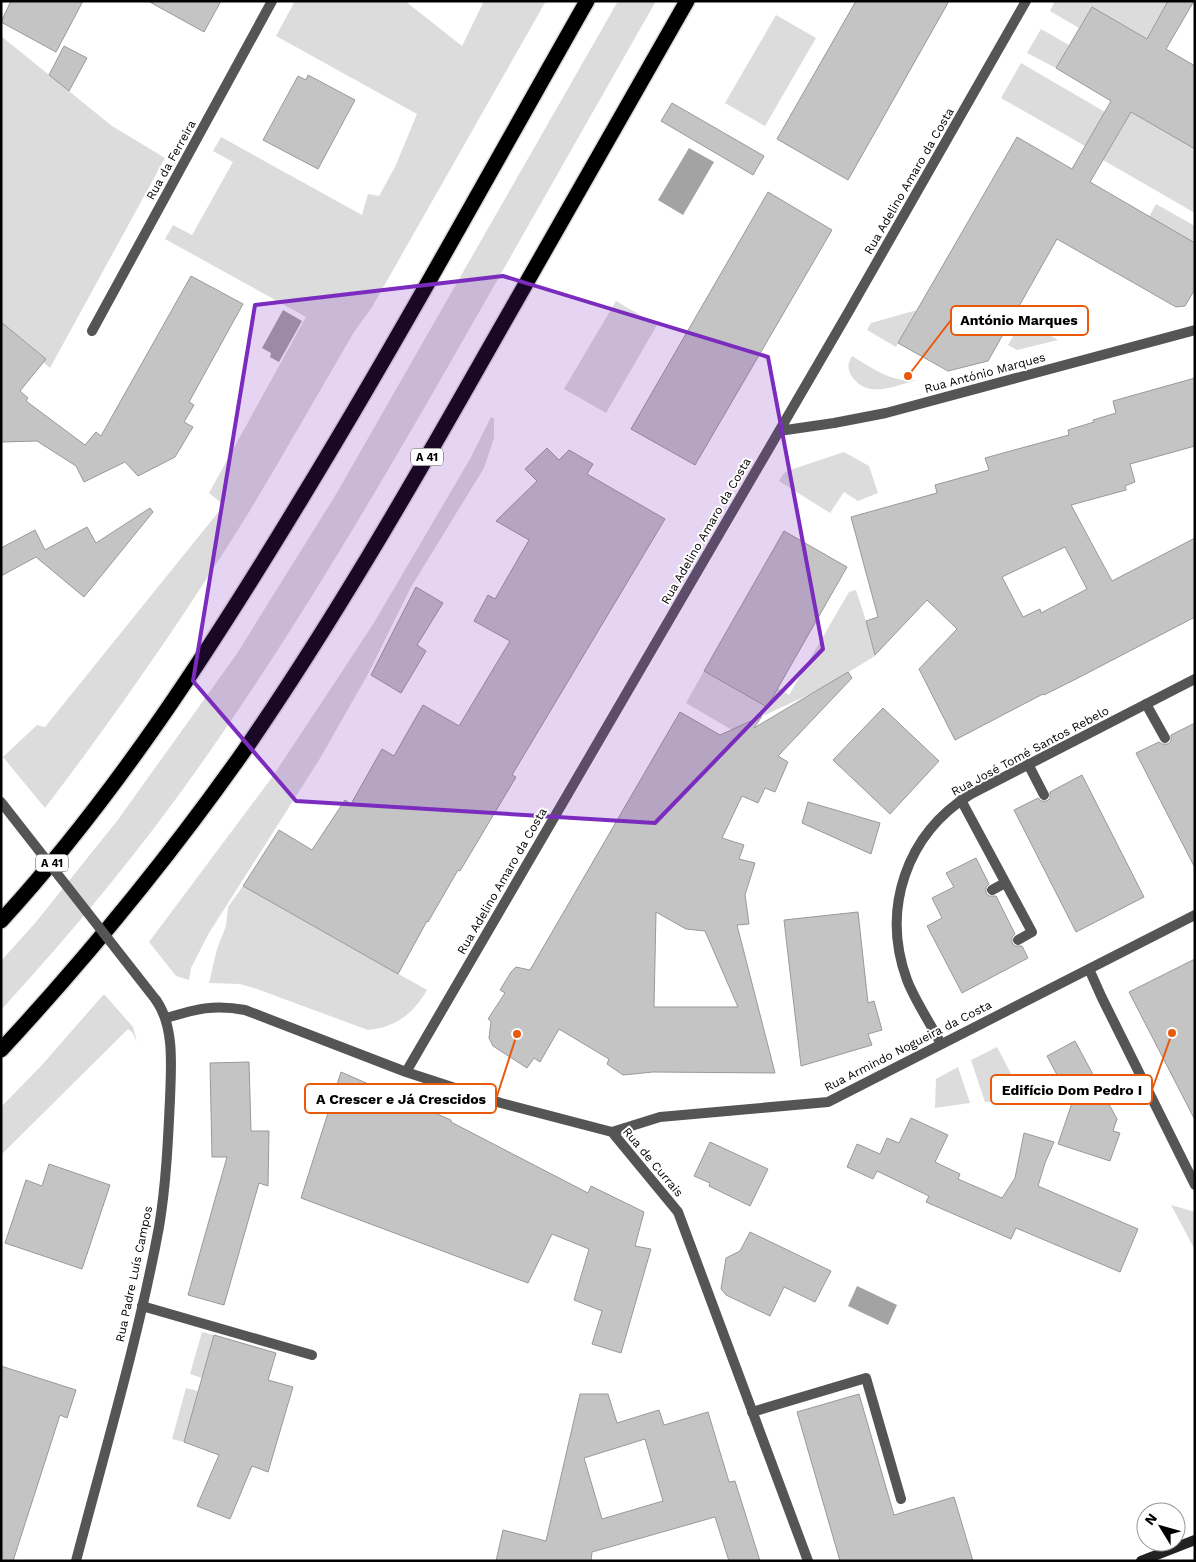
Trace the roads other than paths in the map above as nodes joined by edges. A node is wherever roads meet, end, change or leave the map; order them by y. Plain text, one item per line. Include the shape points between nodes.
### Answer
1 (272, 1) edge
2 (587, 1) edge
3 (687, 1) edge
4 (1026, 1) edge
5 (1195, 330) edge
6 (92, 331) dead end
7 (779, 431) junction
8 (1195, 679) edge
9 (1146, 704) junction
10 (1165, 738) dead end
11 (1028, 764) junction
12 (1044, 795) dead end
13 (961, 800) junction
14 (1, 802) edge
15 (1005, 883) junction
16 (992, 890) dead end
17 (1195, 915) edge
18 (1, 921) edge
19 (1018, 940) dead end
20 (1090, 970) junction
21 (166, 1018) junction
22 (942, 1044) junction
23 (1, 1050) edge
24 (406, 1072) junction
25 (612, 1132) junction
26 (1195, 1185) edge
27 (142, 1306) junction
28 (312, 1355) dead end
29 (752, 1412) junction
30 (901, 1500) dead end
31 (1195, 1540) edge
32 (76, 1561) edge
33 (808, 1561) edge
34 (1141, 1561) edge

1 - 6 street, Rua da Ferreira
2 - 18 highway, A 41 via 353,413 260,567 152,731 51,864
3 - 23 highway, A 41 via 450,418 284,691 137,894
4 - 7 street, Rua Adelino Amaro da Costa
5 - 7 street, Rua António Marques via 886,413
7 - 24 street, Rua Adelino Amaro da Costa
8 - 9 street, Rua José Tomé Santos Rebelo
9 - 10 street
9 - 11 street, Rua José Tomé Santos Rebelo
11 - 12 street
11 - 13 street, Rua José Tomé Santos Rebelo
13 - 15 street
13 - 22 street, Rua José Tomé Santos Rebelo via 925,835 898,897 898,945 908,982
14 - 21 street, Rua Padre Luís Campos, bridge via 156,1000
15 - 16 street
15 - 19 street via 1032,932
17 - 20 street, Rua Armindo Nogueira da Costa
20 - 22 street, Rua Armindo Nogueira da Costa
20 - 26 street
21 - 24 street, Rua de Currais via 206,1008 226,1006 245,1010
21 - 27 street, Rua Padre Luís Campos via 170,1064 168,1151 159,1225
22 - 25 street, Rua Armindo Nogueira da Costa via 828,1102 660,1117
24 - 25 street, Rua de Currais via 501,1103
25 - 29 street, Rua de Currais via 678,1212
27 - 28 street
27 - 32 street, Rua Padre Luís Campos
29 - 30 street via 866,1378
29 - 33 street, Rua de Currais
31 - 34 main road

